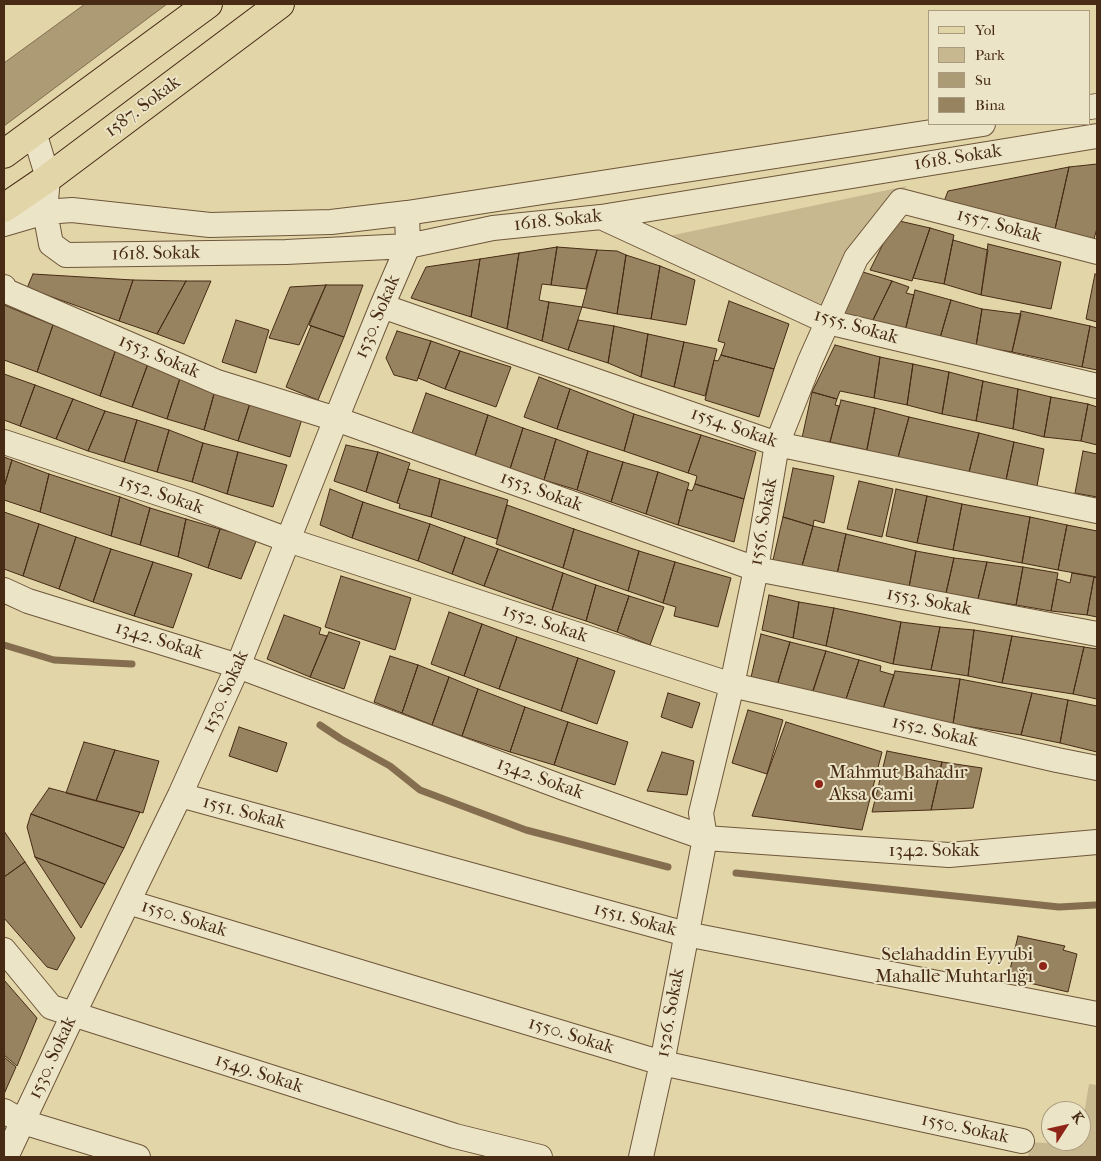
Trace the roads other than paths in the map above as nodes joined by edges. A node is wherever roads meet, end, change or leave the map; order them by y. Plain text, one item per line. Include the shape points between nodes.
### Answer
1 (208, 4) edge
2 (280, 4) edge
3 (977, 125) edge
4 (34, 132) junction
5 (1097, 136) edge
6 (4, 154) edge
7 (48, 178) junction
8 (901, 200) joint
9 (4, 208) edge
10 (45, 212) junction
11 (407, 213) junction
12 (601, 217) junction
13 (4, 224) edge
14 (408, 246) junction
15 (1097, 252) edge
16 (4, 287) edge
17 (382, 306) junction
18 (828, 322) junction
19 (1097, 386) edge
20 (336, 419) junction
21 (4, 442) edge
22 (777, 444) junction
23 (1097, 511) edge
24 (288, 540) junction
25 (756, 569) junction
26 (4, 590) edge
27 (1097, 634) edge
28 (238, 666) junction
29 (732, 685) junction
30 (1097, 768) edge
31 (180, 795) junction
32 (705, 838) junction
33 (1097, 842) edge
34 (128, 902) junction
35 (686, 934) junction
36 (4, 950) edge
37 (1097, 1014) edge
38 (73, 1015) junction
39 (662, 1063) junction
40 (13, 1117) edge
41 (1022, 1141) dead end
42 (6, 1157) edge
43 (138, 1157) edge
44 (540, 1157) edge
45 (641, 1157) edge

1 - 4 main road
2 - 7 main road, 1587. Sokak
3 - 11 street, 1618. Sokak
4 - 6 main road
4 - 7 street, 1618. Sokak
5 - 12 street, 1618. Sokak
7 - 9 main road, 1587. Sokak
7 - 10 street, 1618. Sokak
8 - 15 street, 1557. Sokak
8 - 18 street, 1556. Sokak via 856,258
10 - 11 street, 1618. Sokak via 72,210 210,225 331,222
10 - 13 street, 1618. Sokak
10 - 14 street, 1618. Sokak via 51,244 66,255 286,252
11 - 14 street, 1530. Sokak
12 - 14 street, 1618. Sokak via 493,228
12 - 18 street, 1555. Sokak
14 - 17 street, 1530. Sokak
16 - 20 street, 1553. Sokak via 6,291 217,382
17 - 20 street, 1530. Sokak
17 - 22 street, 1554. Sokak
18 - 19 street, 1555. Sokak
18 - 22 street, 1556. Sokak
20 - 24 street, 1530. Sokak
20 - 25 street, 1553. Sokak
21 - 24 street, 1552. Sokak
22 - 23 street, 1554. Sokak
22 - 25 street, 1556. Sokak
24 - 28 street, 1530. Sokak
24 - 29 street, 1552. Sokak
25 - 27 street, 1553. Sokak
25 - 29 street, 1556. Sokak
26 - 28 street, 1342. Sokak via 28,601
28 - 31 street, 1530. Sokak
28 - 32 street, 1342. Sokak
29 - 30 street, 1552. Sokak
29 - 32 street, 1556. Sokak via 701,813
31 - 34 street, 1530. Sokak
31 - 35 street, 1551. Sokak
32 - 33 street, 1342. Sokak via 949,855
32 - 35 street, 1526. Sokak
34 - 38 street, 1530. Sokak
34 - 39 street, 1550. Sokak
35 - 37 street, 1551. Sokak
35 - 39 street, 1526. Sokak
36 - 38 street, 1549. Sokak via 51,1007
38 - 40 street, 1530. Sokak
38 - 44 street, 1549. Sokak via 455,1136
39 - 41 street, 1550. Sokak
39 - 45 street, 1526. Sokak
40 - 42 street, 1530. Sokak
40 - 43 street

